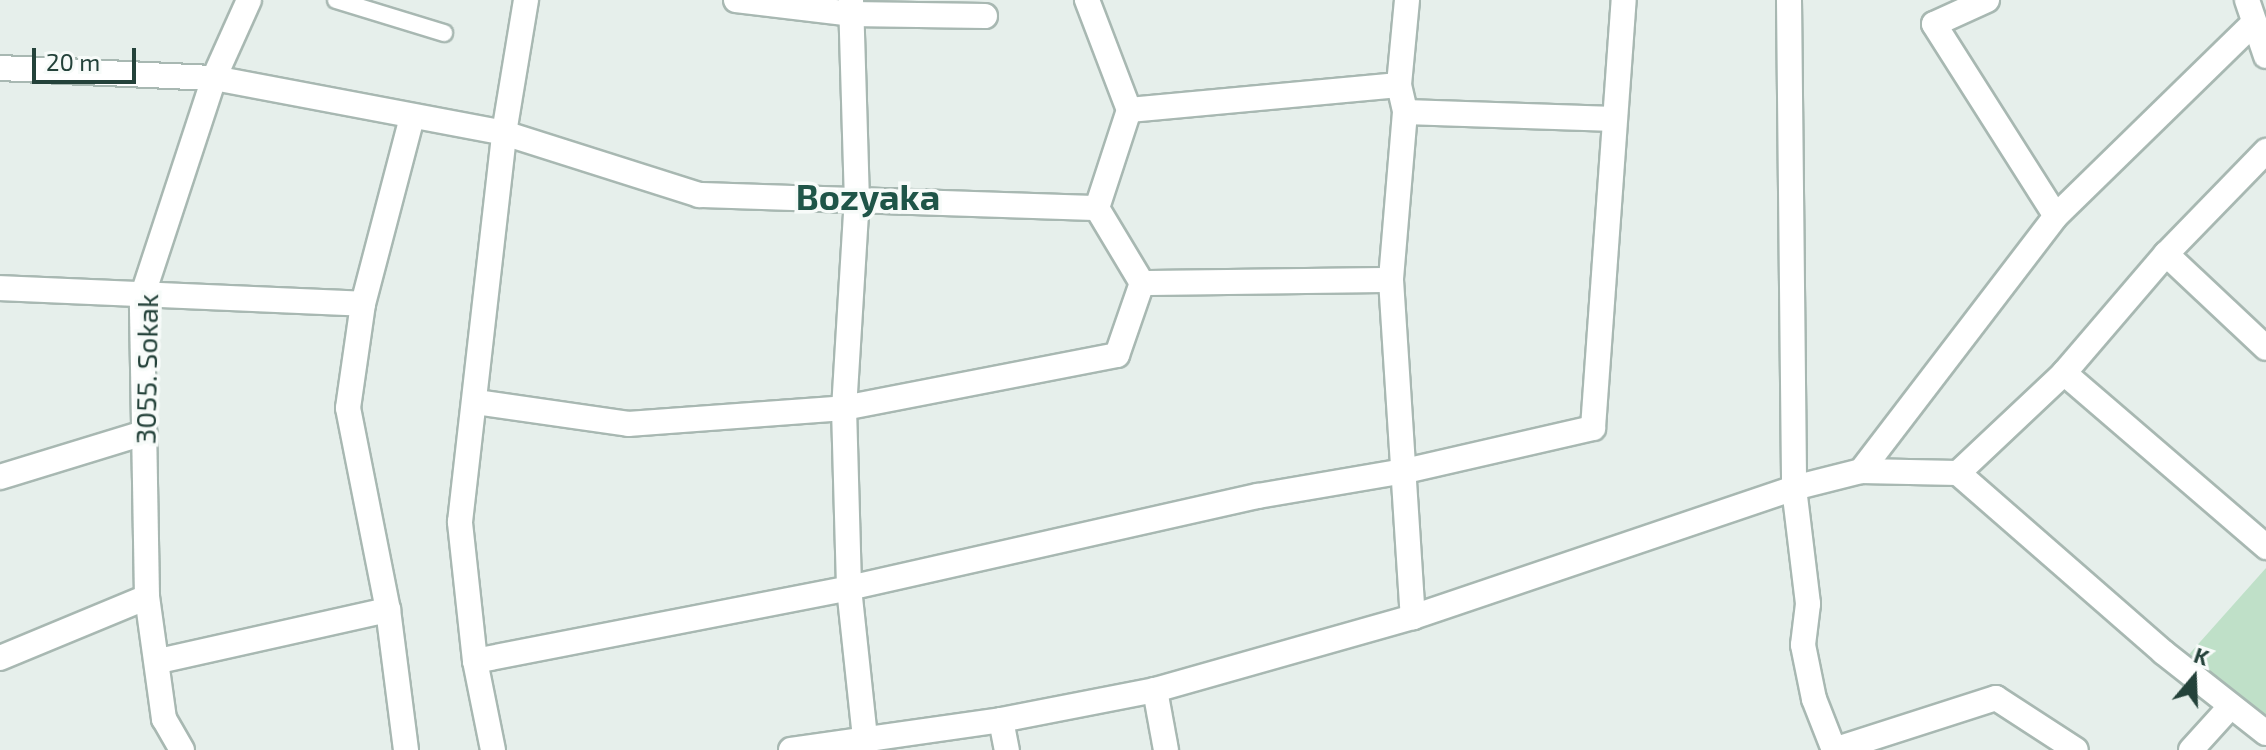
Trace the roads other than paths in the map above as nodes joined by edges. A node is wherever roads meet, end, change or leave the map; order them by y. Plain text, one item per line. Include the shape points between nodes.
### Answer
1 (249, 0) edge
2 (336, 0) edge
3 (526, 0) edge
4 (736, 0) edge
5 (1087, 0) edge
6 (1407, 0) edge
7 (1624, 0) edge
8 (1789, 0) edge
9 (1987, 0) edge
10 (851, 7) edge
11 (2250, 11) edge
12 (985, 16) dead end
13 (444, 33) dead end
14 (2266, 56) edge
15 (0, 68) edge
16 (214, 78) junction
17 (1399, 85) junction
18 (1129, 110) junction
19 (1405, 112) junction
20 (412, 117) junction
21 (1615, 119) junction
22 (504, 133) junction
23 (2266, 151) edge
24 (857, 197) junction
25 (1097, 208) junction
26 (2056, 216) junction
27 (2166, 254) junction
28 (1391, 280) junction
29 (1142, 283) junction
30 (0, 288) edge
31 (142, 297) junction
32 (363, 304) junction
33 (2266, 348) edge
34 (2064, 373) junction
35 (476, 402) junction
36 (844, 408) junction
37 (144, 433) junction
38 (1405, 471) junction
39 (1861, 471) junction
40 (1958, 473) junction
41 (0, 477) edge
42 (1794, 488) junction
43 (2266, 547) edge
44 (849, 588) junction
45 (147, 597) junction
46 (388, 610) junction
47 (1413, 617) junction
48 (0, 658) edge
49 (159, 661) junction
50 (475, 661) junction
51 (1155, 690) junction
52 (2230, 707) junction
53 (1001, 720) junction
54 (2266, 733) edge
55 (865, 737) junction
56 (909, 740) edge
57 (182, 750) edge
58 (406, 750) edge
59 (493, 750) edge
60 (791, 750) edge
61 (1007, 750) edge
62 (1166, 750) edge
63 (1834, 750) edge
64 (2076, 750) edge
65 (2191, 750) edge

1 - 16 street, 3055. Sokak
2 - 13 lane
3 - 22 street
4 - 10 street
5 - 18 street
6 - 17 street
7 - 21 street
8 - 42 street
9 - 26 street via 1934,24
10 - 12 street
10 - 24 street
11 - 14 street
11 - 26 street
15 - 16 street
16 - 20 street
16 - 31 street, 3055. Sokak
17 - 18 street
17 - 19 street
18 - 25 street
19 - 21 street
19 - 28 street
20 - 22 street
20 - 32 street
21 - 38 street via 1593,428
22 - 24 street via 699,195
22 - 35 street
23 - 27 street
24 - 25 street
24 - 36 street
25 - 29 street
26 - 39 street
27 - 33 street
27 - 34 street
28 - 29 street
28 - 38 street
29 - 36 street via 1117,355
30 - 31 street
31 - 32 street
31 - 37 street, 3055. Sokak
32 - 46 street via 348,408
34 - 40 street
34 - 43 street
35 - 36 street via 628,424
35 - 50 street via 460,522
36 - 44 street
37 - 41 street
37 - 45 street, 3055. Sokak
38 - 44 street via 1258,496
38 - 47 street
39 - 40 street
39 - 42 street
40 - 52 street
42 - 47 street
42 - 63 street via 1808,604 1803,645 1814,699
44 - 50 street
44 - 55 street
45 - 48 street
45 - 49 street, 3055. Sokak
46 - 49 street
46 - 58 street
47 - 51 street
49 - 57 street, 3055. Sokak via 164,719
50 - 59 street
51 - 53 street
51 - 62 street
52 - 54 street
52 - 65 street
53 - 56 street
53 - 61 street
55 - 56 street
55 - 60 street
63 - 64 street via 1996,698

